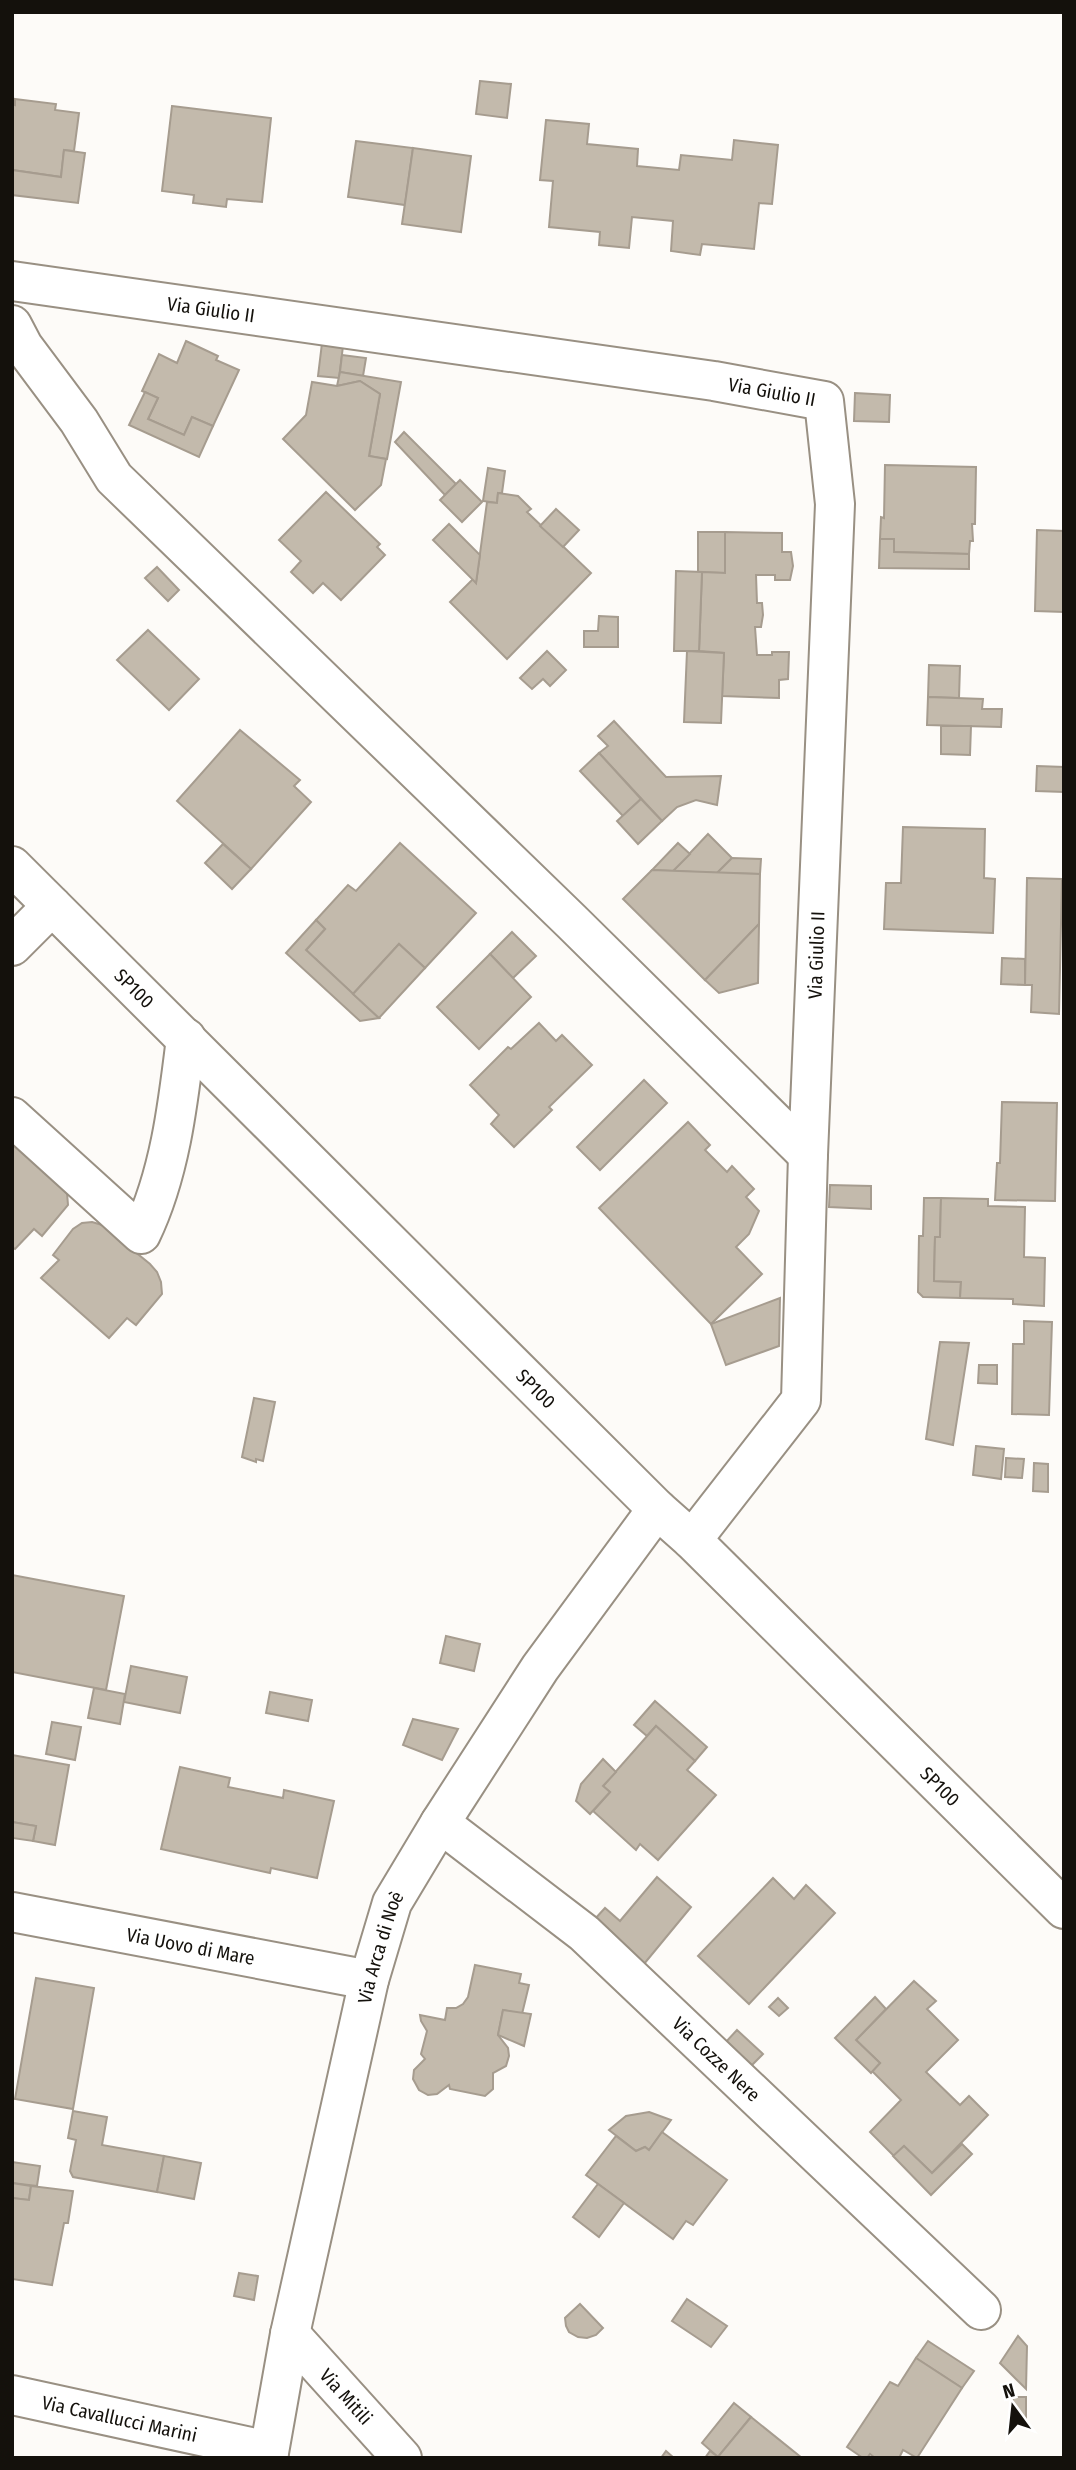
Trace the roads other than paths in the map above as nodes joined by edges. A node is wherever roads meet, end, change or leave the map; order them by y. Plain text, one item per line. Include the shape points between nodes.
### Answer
1 (12, 281) edge
2 (12, 325) edge
3 (12, 866) edge
4 (52, 905) junction
5 (12, 946) edge
6 (186, 1038) junction
7 (12, 1117) edge
8 (808, 1155) junction
9 (657, 1509) junction
10 (692, 1540) junction
11 (440, 1823) junction
12 (1064, 1909) edge
13 (12, 1912) edge
14 (369, 1980) junction
15 (981, 2310) dead end
16 (290, 2333) junction
17 (12, 2395) edge
18 (269, 2454) edge
19 (402, 2458) edge

1 - 8 street, Via Giulio II via 714,381 824,401 835,504
2 - 8 street via 114,478
3 - 4 street, SP100 / SP100
4 - 5 street
4 - 6 street, SP100 / SP100
6 - 7 street via 177,1113 152,1212 141,1234
6 - 9 street, SP100 / SP100
8 - 10 street, Via Giulio II via 801,1400
9 - 10 street, SP100 / SP100
9 - 11 street, Via Arca di Noè via 540,1668
10 - 12 street, SP100 / SP100
11 - 14 street, Via Arca di Noè via 393,1903
11 - 15 street, Via Cozze Nere via 584,1933
13 - 14 street, Via Uovo di Mare
14 - 16 street, Via Arca di Noè
16 - 18 street, Via Arca di Noè
16 - 19 street, Via Mitili
17 - 18 street, Via Cavallucci Marini

